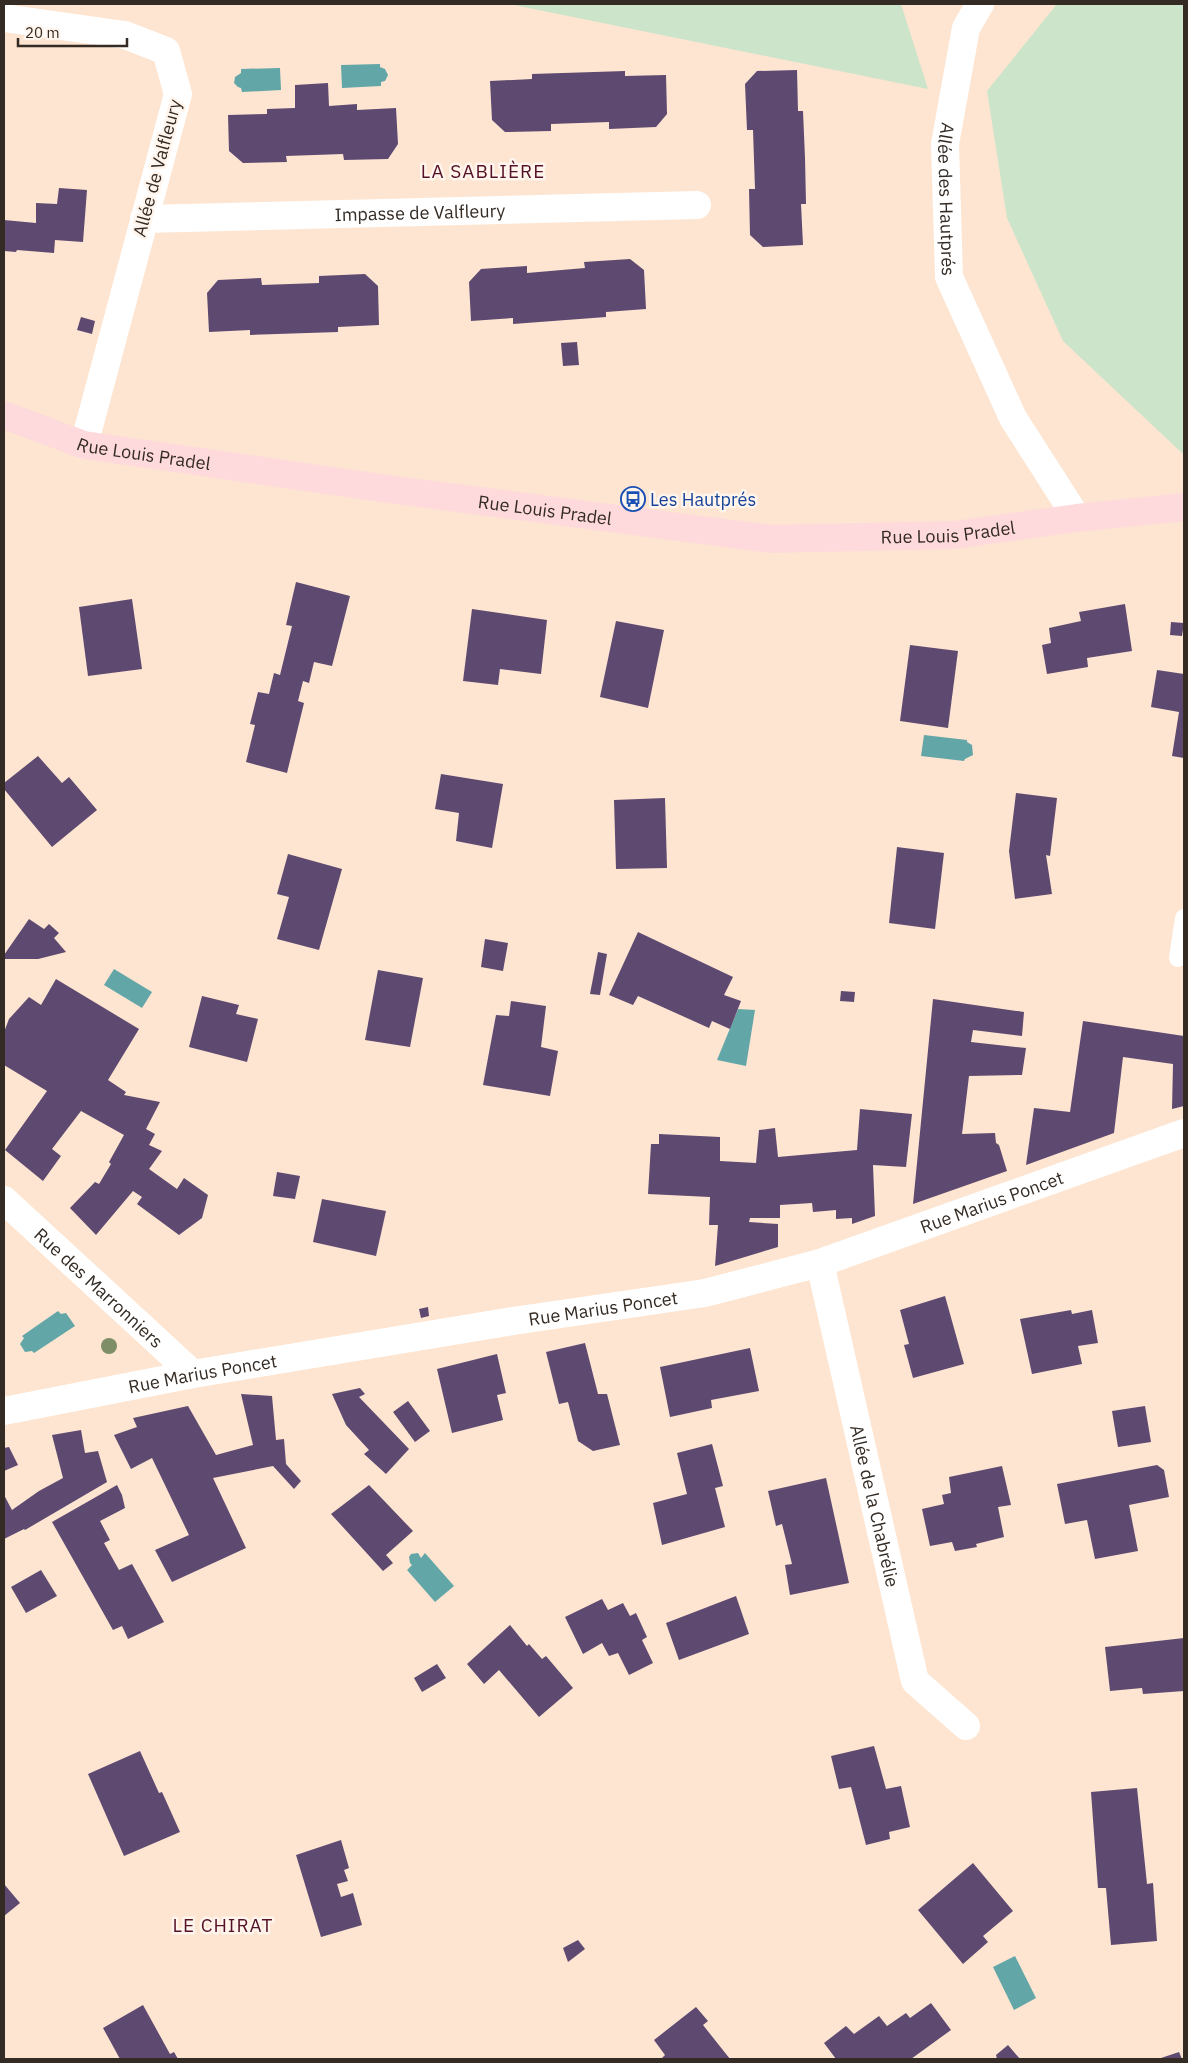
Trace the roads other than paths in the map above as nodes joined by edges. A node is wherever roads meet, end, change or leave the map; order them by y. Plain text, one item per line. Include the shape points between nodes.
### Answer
1 (980, 4) edge
2 (4, 18) edge
3 (697, 205) dead end
4 (144, 219) junction
5 (4, 415) edge
6 (84, 445) junction
7 (1184, 507) edge
8 (1077, 518) junction
9 (1184, 918) edge
10 (1178, 958) dead end
11 (1184, 1133) edge
12 (4, 1200) edge
13 (820, 1263) junction
14 (193, 1374) junction
15 (4, 1411) edge
16 (966, 1726) dead end

1 - 8 street, Allée des Hautprés via 966,28 945,144 948,277 1013,418
2 - 4 street, Allée de Valfleury via 125,35 166,51 178,94
3 - 4 street, Impasse de Valfleury
4 - 6 street, Allée de Valfleury
5 - 6 main road, Rue Louis Pradel
6 - 8 main road, Rue Louis Pradel via 771,539 954,535
7 - 8 main road, Rue Louis Pradel
9 - 10 lane
11 - 13 street, Rue Marius Poncet
12 - 14 street, Rue des Marronniers
13 - 14 street, Rue Marius Poncet via 705,1293
13 - 16 street, Allée de la Chabrélie via 915,1681
14 - 15 street, Rue Marius Poncet

